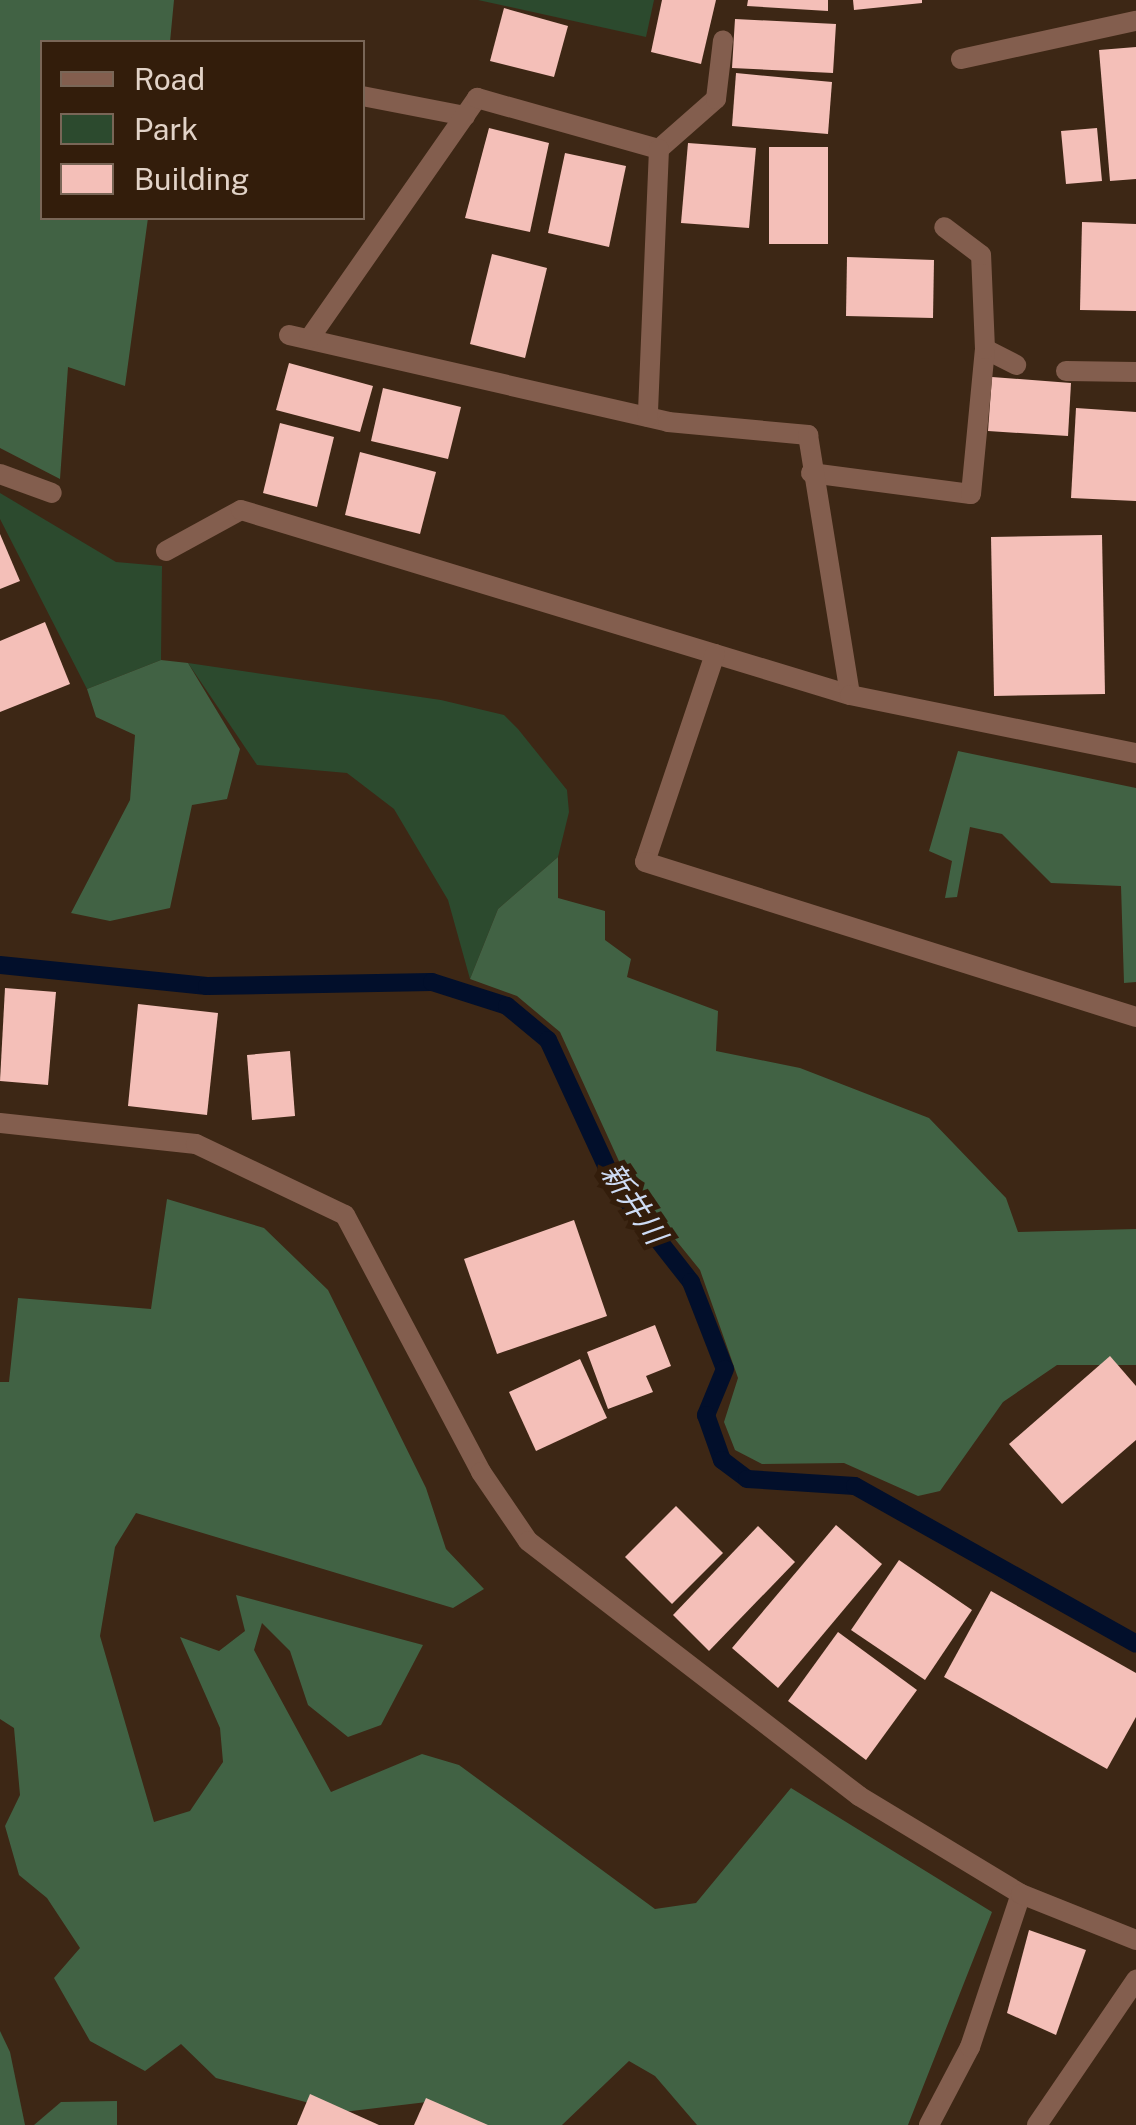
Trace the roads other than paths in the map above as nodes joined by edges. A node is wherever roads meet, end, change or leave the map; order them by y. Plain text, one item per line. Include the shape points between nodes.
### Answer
1 (1136, 22) edge
2 (723, 40) dead end
3 (960, 59) dead end
4 (365, 97) edge
5 (465, 116) junction
6 (660, 149) junction
7 (944, 227) dead end
8 (985, 349) junction
9 (1016, 365) dead end
10 (1066, 371) dead end
11 (1136, 372) edge
12 (648, 417) junction
13 (0, 474) edge
14 (811, 474) junction
15 (52, 493) dead end
16 (166, 552) dead end
17 (714, 654) junction
18 (850, 695) junction
19 (1136, 752) edge
20 (1136, 1017) edge
21 (0, 1122) edge
22 (1021, 1894) junction
23 (1136, 1940) edge
24 (1136, 1980) edge
25 (930, 2125) edge
26 (1037, 2125) edge

1 - 3 street
2 - 6 street via 716,98
4 - 5 street
5 - 6 street via 477,98
5 - 12 street via 299,337
6 - 12 street
7 - 8 street via 981,255
8 - 9 street
8 - 14 street via 970,494
10 - 11 street
12 - 14 street via 808,435
13 - 15 street
14 - 18 street
16 - 17 street via 241,510
17 - 18 street
17 - 20 street via 645,862
18 - 19 street
21 - 22 street via 196,1144 345,1215 481,1472 528,1540 774,1737
22 - 23 street
22 - 25 street via 970,2047
24 - 26 street

